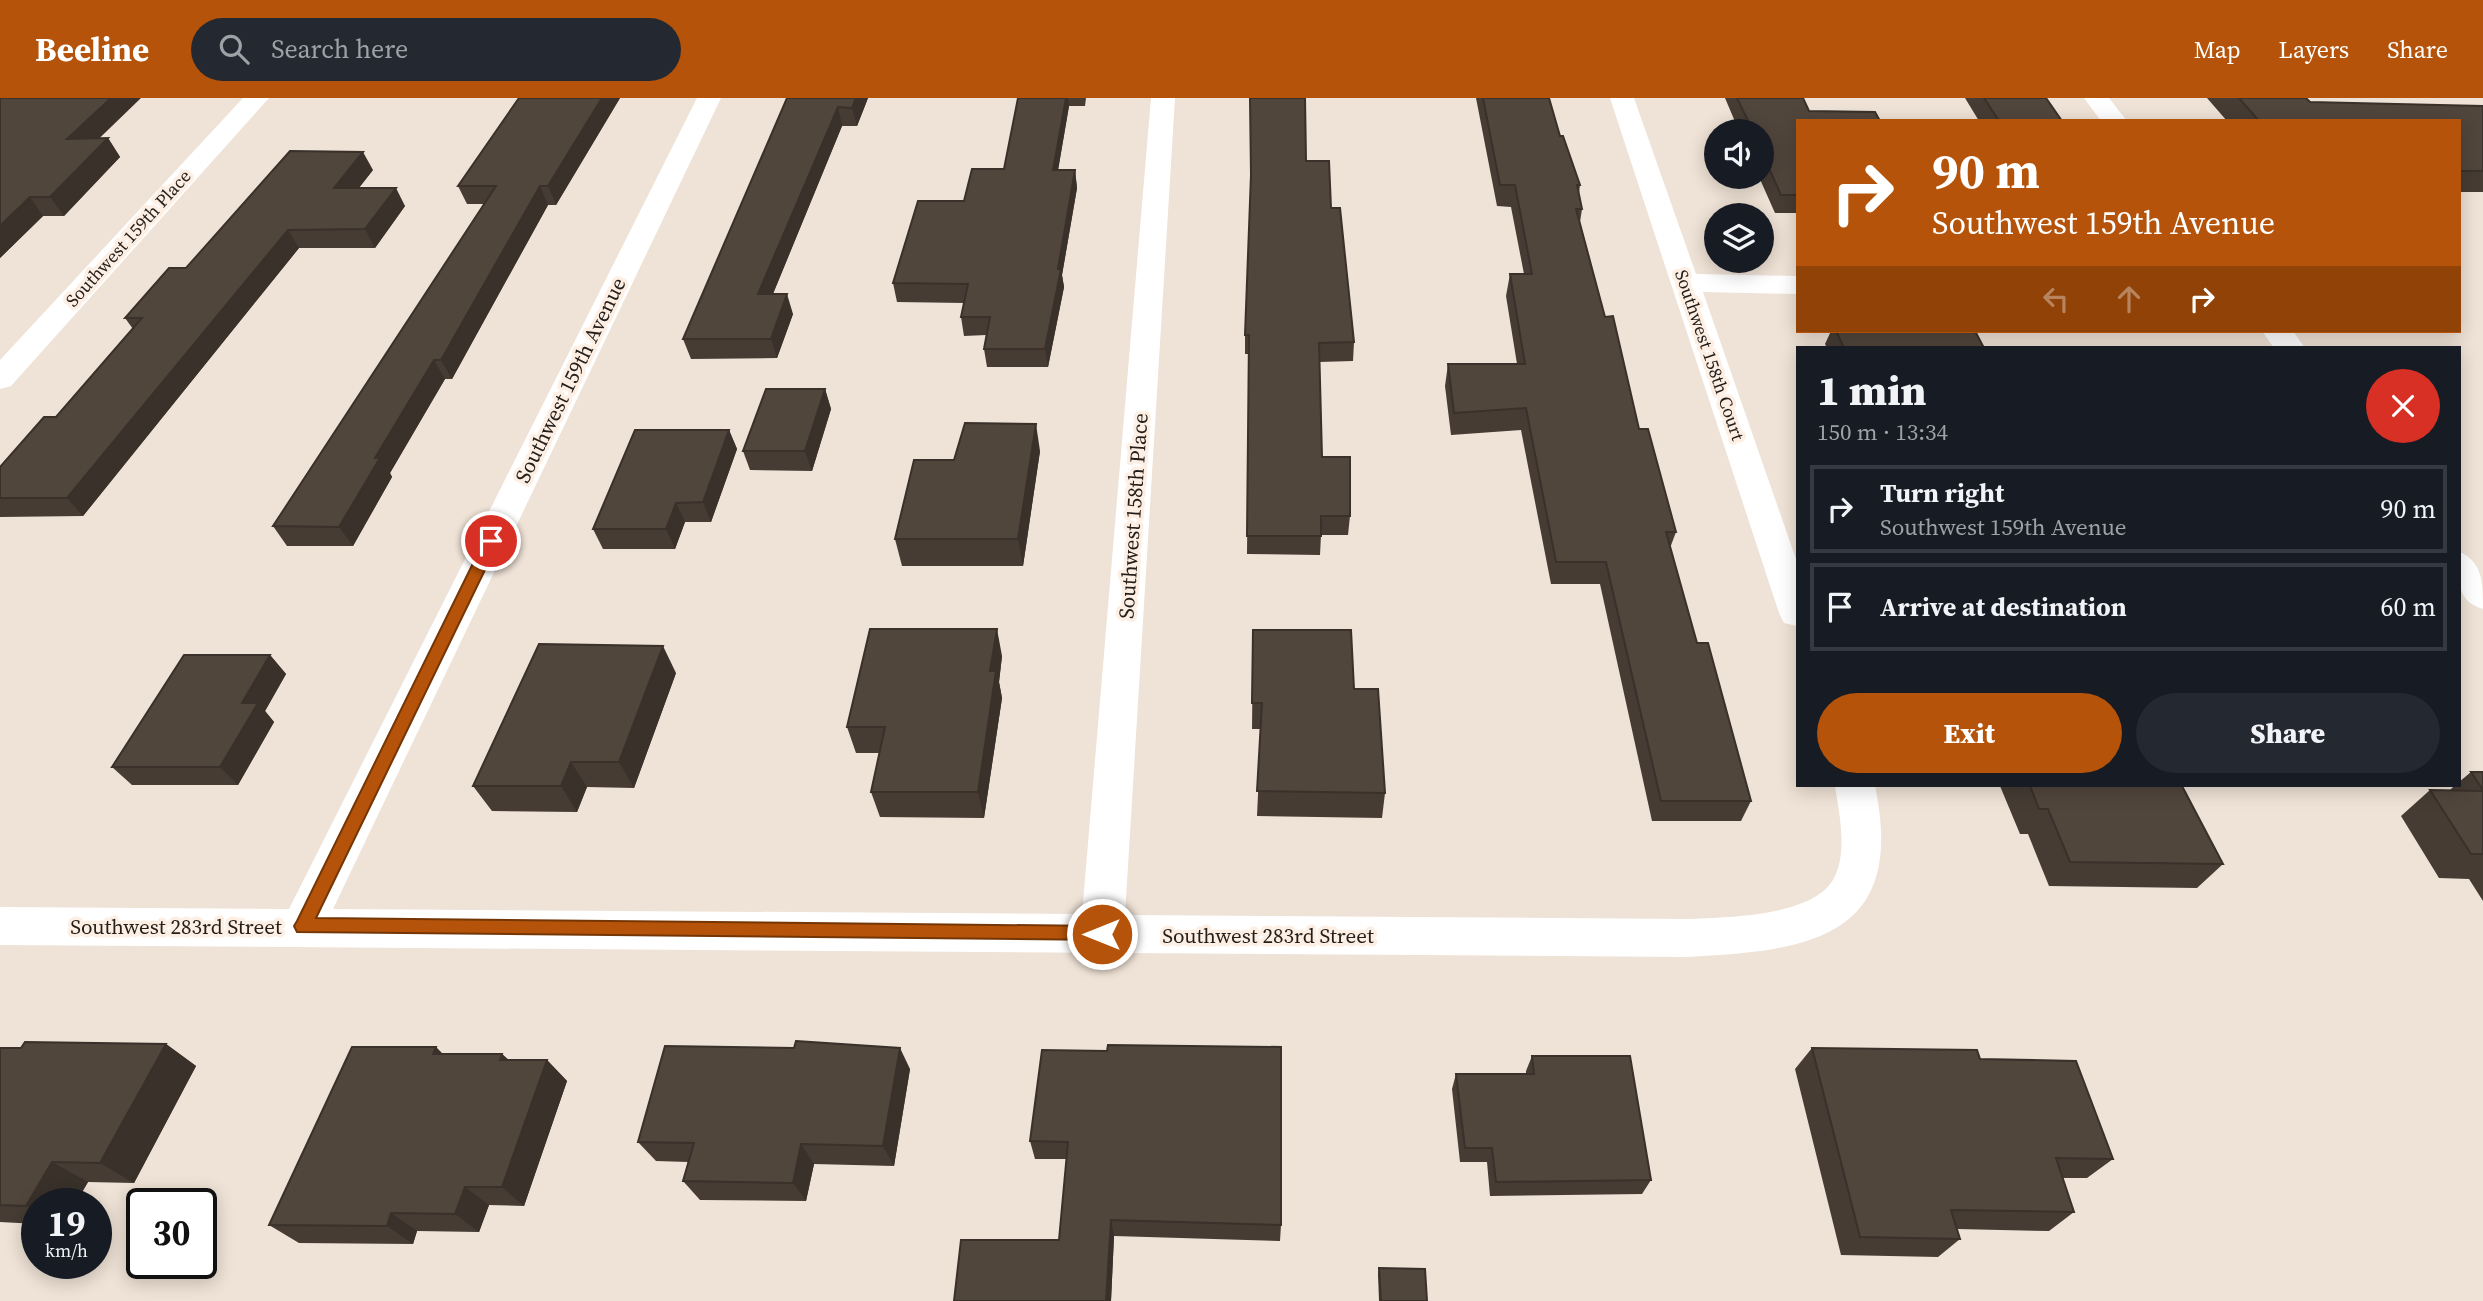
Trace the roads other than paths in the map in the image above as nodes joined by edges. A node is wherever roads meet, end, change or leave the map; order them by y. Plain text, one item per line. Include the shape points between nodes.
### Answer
1 (257, 98) edge
2 (709, 98) edge
3 (1163, 98) edge
4 (1622, 98) edge
5 (2096, 98) edge
6 (2112, 119) edge
7 (1686, 283) junction
8 (1796, 285) edge
9 (0, 379) edge
10 (2461, 568) edge
11 (2483, 596) edge
12 (1796, 610) edge
13 (1855, 787) edge
14 (0, 926) edge
15 (303, 926) junction
16 (1102, 934) junction

1 - 9 street, Southwest 159th Place
2 - 15 street, Southwest 159th Avenue
3 - 16 street, Southwest 158th Place
4 - 7 street, Southwest 158th Court
5 - 6 street
7 - 8 street
7 - 12 street, Southwest 158th Court
10 - 11 street
13 - 16 street, Southwest 283rd Street via 1862,819 1851,889 1829,912 1792,926 1710,937
14 - 15 street, Southwest 283rd Street
15 - 16 street, Southwest 283rd Street

